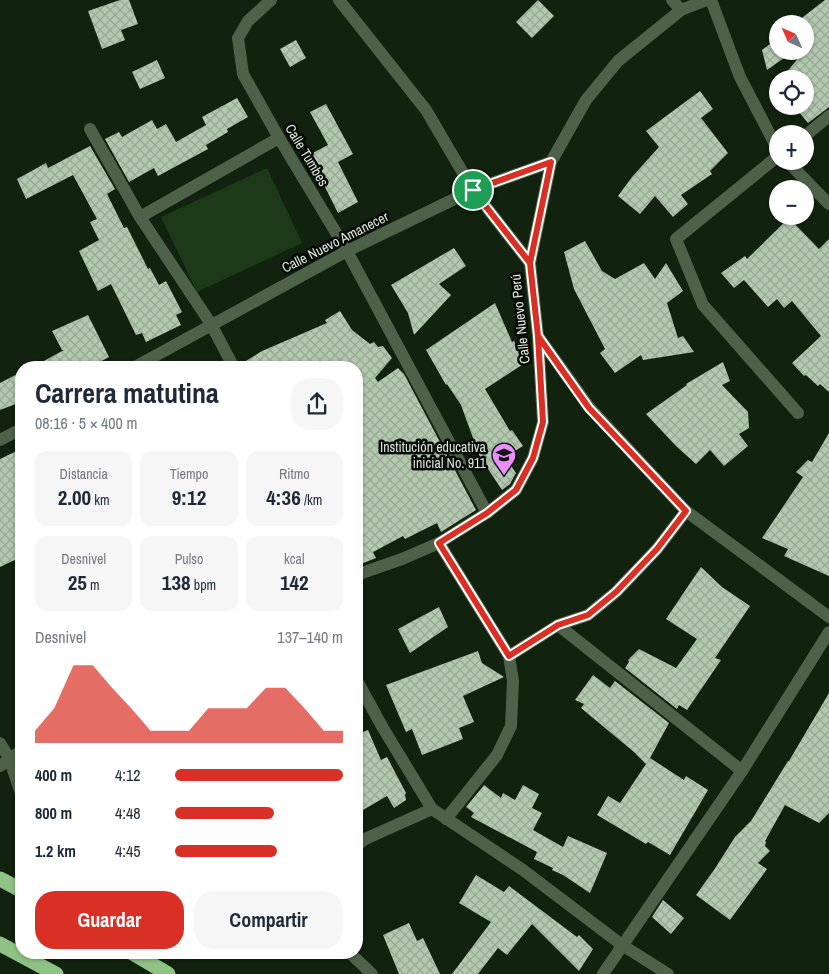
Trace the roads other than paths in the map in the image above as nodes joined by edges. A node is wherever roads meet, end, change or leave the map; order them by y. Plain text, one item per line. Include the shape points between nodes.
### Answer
1 (271, 0) edge
2 (339, 0) edge
3 (672, 0) edge
4 (709, 0) edge
5 (681, 10) junction
6 (829, 116) edge
7 (814, 128) edge
8 (90, 129) dead end
9 (769, 133) edge
10 (278, 138) junction
11 (551, 162) junction
12 (769, 163) edge
13 (796, 170) edge
14 (473, 190) junction
15 (829, 204) edge
16 (140, 217) junction
17 (347, 251) junction
18 (530, 263) junction
19 (211, 324) junction
20 (538, 336) junction
21 (145, 361) edge
22 (230, 361) edge
23 (798, 412) dead end
24 (15, 432) edge
25 (0, 440) edge
26 (686, 511) junction
27 (487, 513) junction
28 (439, 543) junction
29 (363, 573) edge
30 (829, 617) edge
31 (558, 625) junction
32 (829, 632) edge
33 (509, 656) junction
34 (363, 692) edge
35 (0, 743) edge
36 (15, 755) edge
37 (4, 762) edge
38 (742, 771) junction
39 (15, 782) edge
40 (432, 809) junction
41 (446, 819) junction
42 (363, 841) edge
43 (0, 879) edge
44 (15, 887) edge
45 (0, 944) edge
46 (622, 945) junction
47 (15, 952) edge
48 (28, 959) edge
49 (143, 959) edge
50 (356, 959) edge
51 (56, 974) edge
52 (168, 974) edge
53 (372, 974) edge
54 (603, 974) edge
55 (668, 974) edge

1 - 10 street, Calle Tumbes via 248,20 238,38 243,74
2 - 14 street via 426,110
3 - 5 street
4 - 5 street
4 - 9 street via 740,77
5 - 11 street, Calle Nuevo Perú via 618,60 586,100
6 - 7 street
8 - 16 street
10 - 16 street
10 - 17 street, Calle Tumbes
11 - 14 street, Calle Nuevo Amanecer
11 - 18 street, Calle Nuevo Perú
12 - 23 street via 676,239 703,305
13 - 15 street
14 - 17 street, Calle Nuevo Amanecer
14 - 18 street
16 - 19 street
17 - 19 street, Calle Nuevo Amanecer
17 - 27 street, Calle Tumbes
18 - 20 street, Calle Nuevo Perú
19 - 21 street, Calle Nuevo Amanecer
19 - 22 street
20 - 26 street via 589,408
20 - 27 street, Calle Nuevo Perú via 543,422 533,458 516,490
24 - 25 street
26 - 30 street
26 - 31 street via 657,549 616,592 588,615
27 - 28 street, Calle Nuevo Perú
28 - 29 street, Calle Nuevo Perú
28 - 33 street
31 - 33 street
31 - 38 street
32 - 38 street
33 - 41 street via 513,680 511,726 497,755
34 - 40 street
35 - 37 street
36 - 37 street
37 - 39 street
38 - 46 street
40 - 41 street
40 - 42 street
41 - 46 street via 523,870
43 - 44 highway
45 - 47 highway
46 - 54 street
46 - 55 street
48 - 51 highway
49 - 52 highway
50 - 53 street

